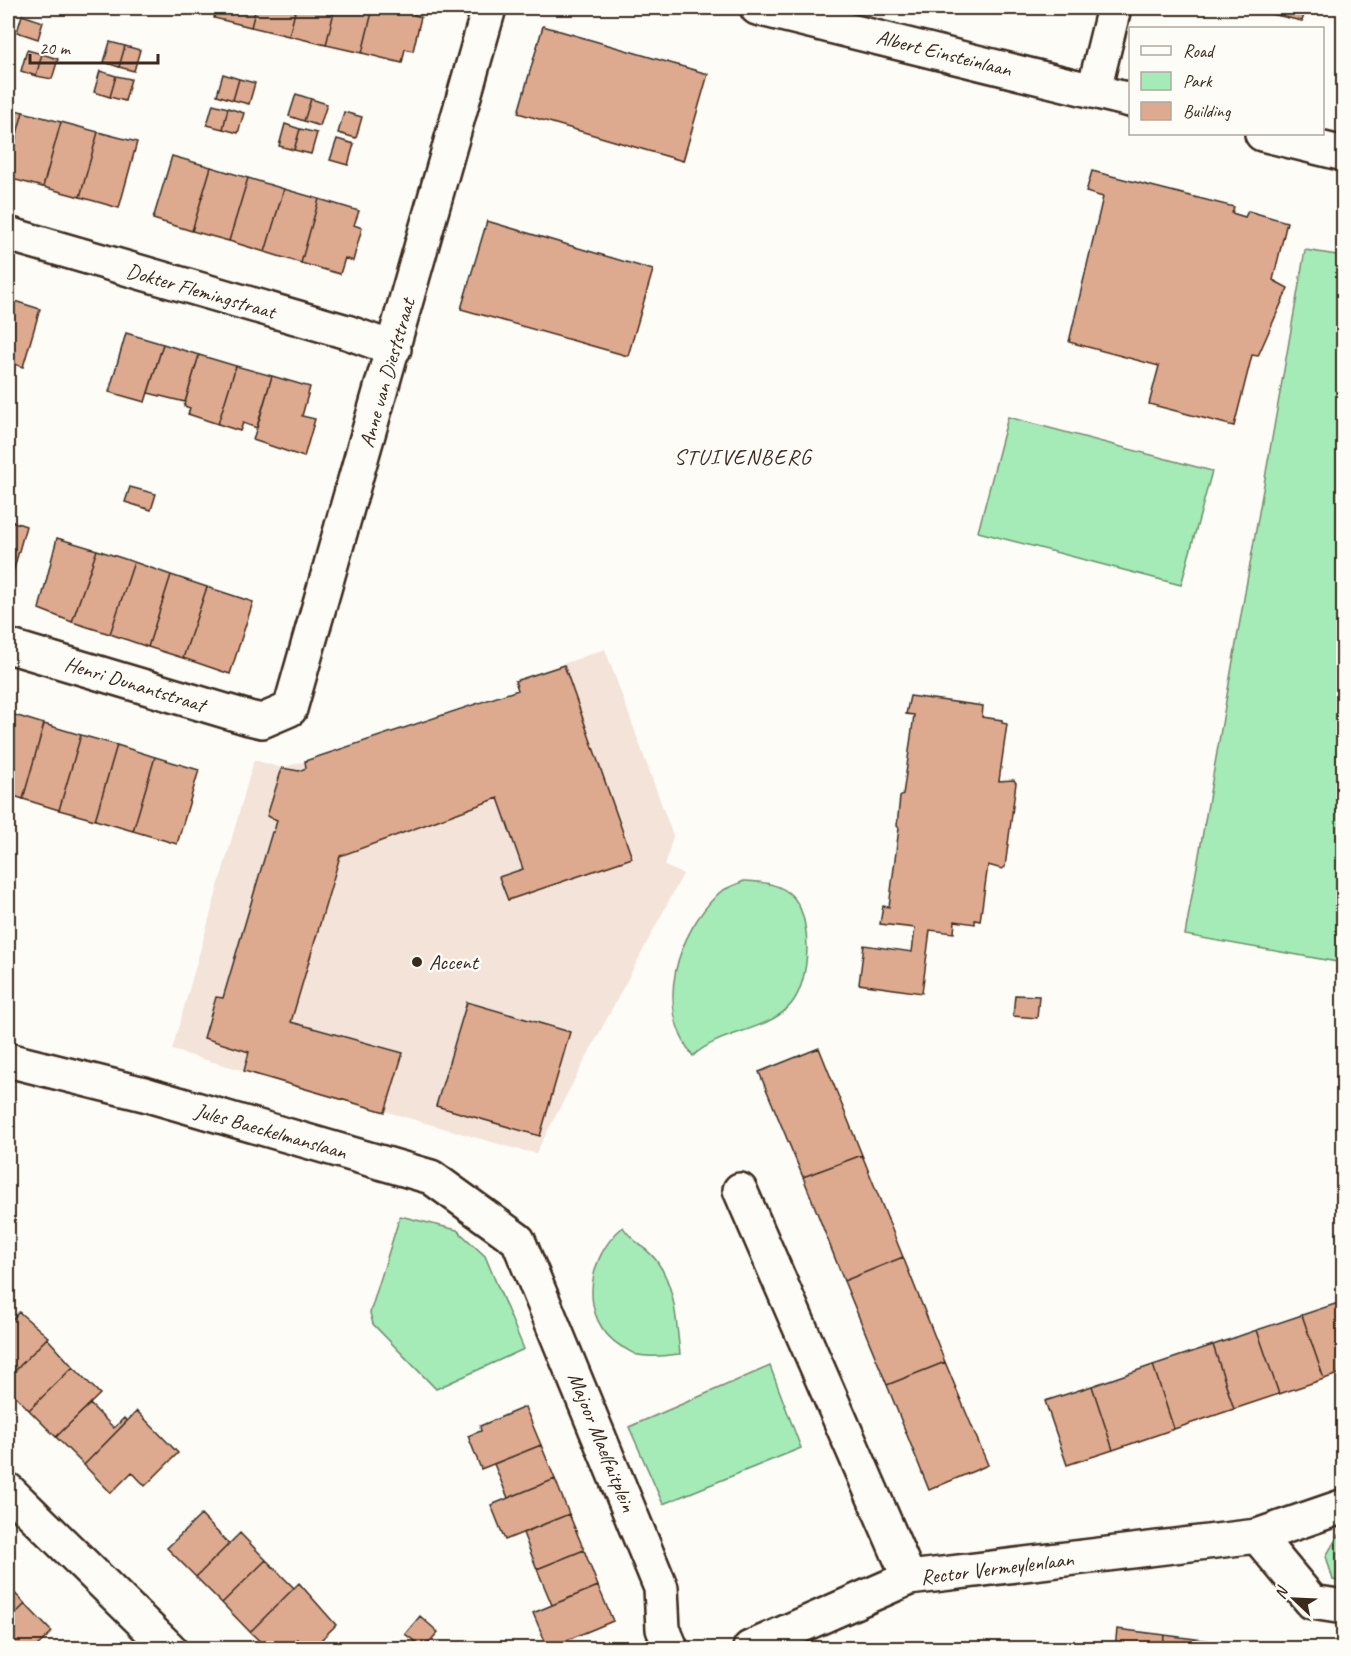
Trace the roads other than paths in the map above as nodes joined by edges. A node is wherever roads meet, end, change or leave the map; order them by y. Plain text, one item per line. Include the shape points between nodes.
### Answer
1 (489, 8) edge
2 (757, 8) edge
3 (1114, 8) edge
4 (1094, 90) junction
5 (1129, 99) edge
6 (1266, 135) edge
7 (1344, 154) edge
8 (8, 234) edge
9 (394, 349) junction
10 (8, 646) edge
11 (262, 721) joint
12 (8, 1060) edge
13 (740, 1190) dead end
14 (518, 1240) joint
15 (8, 1490) edge
16 (1344, 1506) edge
17 (1257, 1536) junction
18 (909, 1578) junction
19 (1344, 1607) edge
20 (169, 1648) edge
21 (671, 1648) edge
22 (750, 1648) edge

1 - 9 street, Anne van Dieststraat
2 - 4 street, Albert Einsteinlaan
3 - 4 street
4 - 5 street, Albert Einsteinlaan
6 - 7 street
8 - 9 street, Dokter Flemingstraat
9 - 11 street, Anne van Dieststraat via 290,709
10 - 11 street, Henri Dunantstraat
12 - 14 street, Jules Baeckelmanslaan via 144,1094 431,1178
13 - 18 street
14 - 21 street, Majoor Maelfaitplein via 661,1588 663,1629
15 - 20 street
16 - 17 street, Rector Vermeylenlaan
17 - 18 street, Rector Vermeylenlaan
17 - 19 street via 1312,1602
18 - 22 street, Rector Vermeylenlaan

